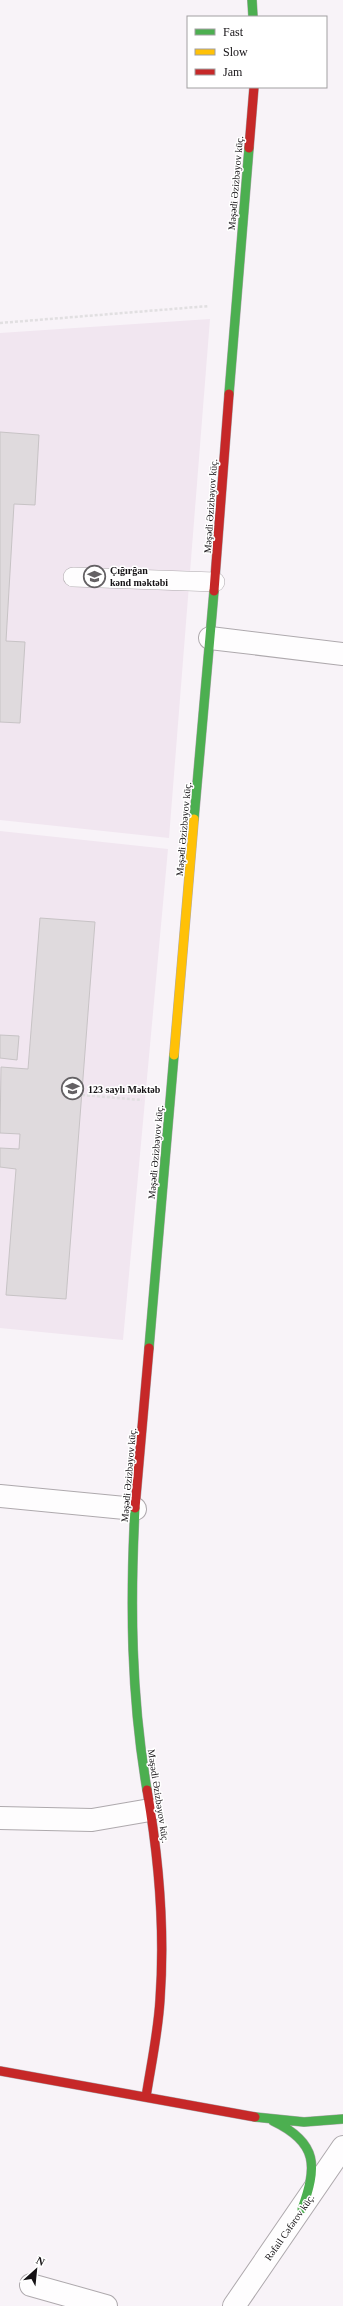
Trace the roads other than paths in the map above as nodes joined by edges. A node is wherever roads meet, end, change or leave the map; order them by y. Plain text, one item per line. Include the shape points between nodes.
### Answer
1 (252, 0) edge
2 (253, 16) edge
3 (254, 88) edge
4 (73, 577) dead end
5 (215, 582) junction
6 (210, 638) junction
7 (343, 654) edge
8 (0, 1496) edge
9 (135, 1509) junction
10 (150, 1810) junction
11 (0, 1818) edge
12 (0, 2071) edge
13 (146, 2097) junction
14 (266, 2118) junction
15 (343, 2119) edge
16 (343, 2147) edge
17 (302, 2209) junction
18 (31, 2285) dead end
19 (106, 2306) edge
20 (234, 2306) edge

1 - 2 street
3 - 5 street, Məşədi Əzizbəyov küç.
4 - 5 lane
5 - 6 street, Məşədi Əzizbəyov küç.
6 - 7 street
6 - 9 street, Məşədi Əzizbəyov küç.
8 - 9 street
9 - 10 street, Məşədi Əzizbəyov küç. via 132,1613 134,1696 138,1741
10 - 11 street via 92,1820
10 - 13 street, Məşədi Əzizbəyov küç. via 159,1880 162,1974 158,2023
12 - 13 street
13 - 14 street
14 - 15 street via 306,2122
14 - 17 street via 296,2134 308,2150 313,2165 312,2182
16 - 17 street, Rəfail Cəfərov küç.
17 - 20 street, Rəfail Cəfərov küç.
18 - 19 street

